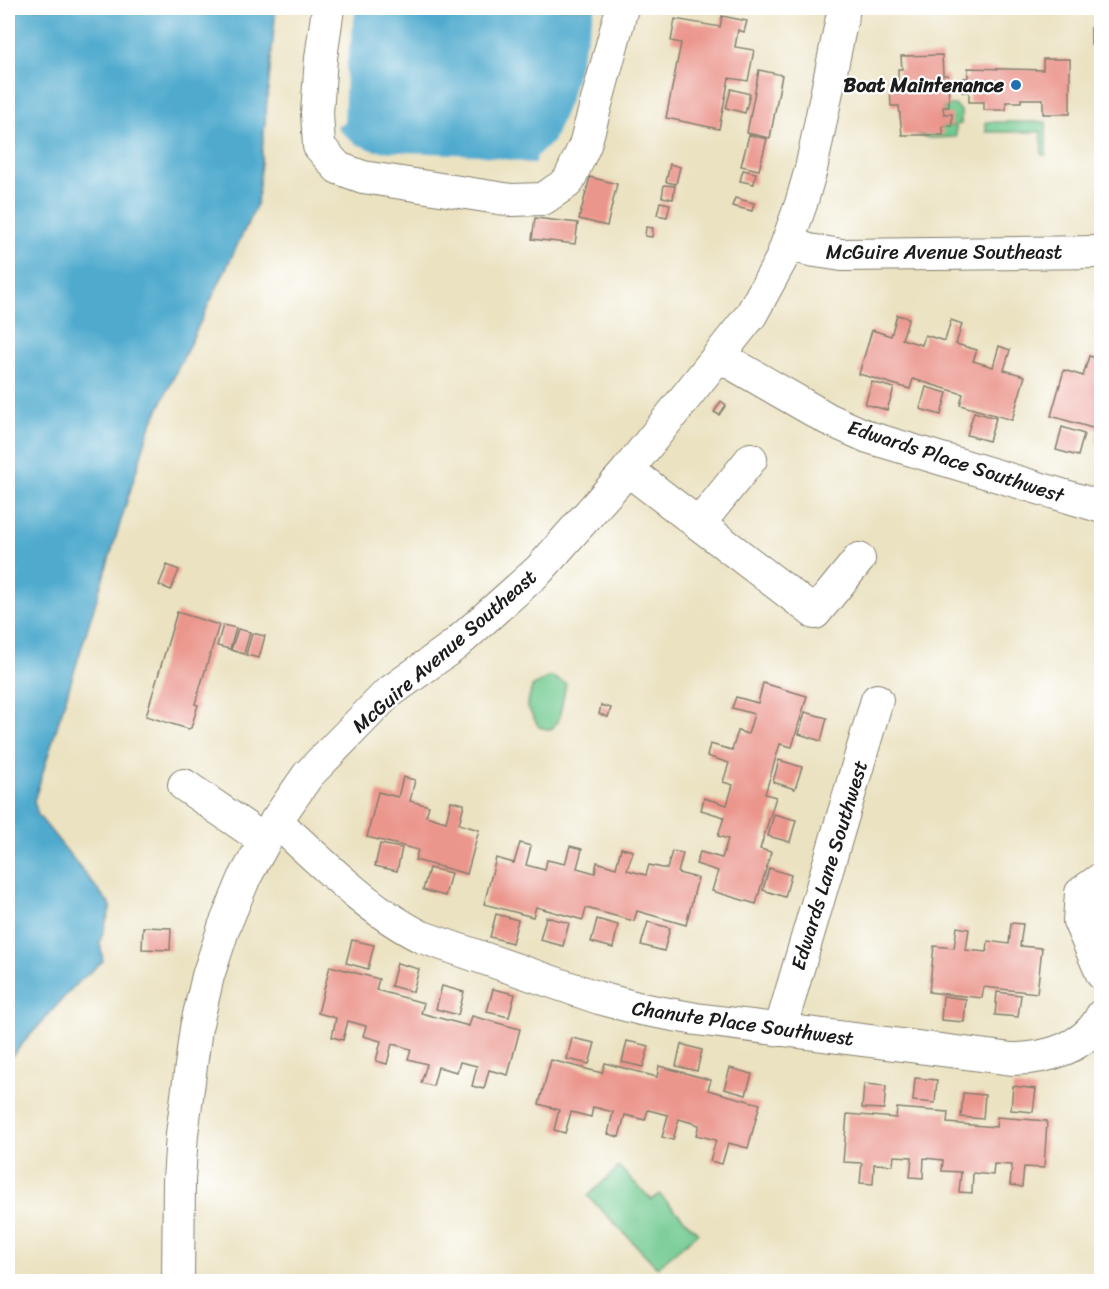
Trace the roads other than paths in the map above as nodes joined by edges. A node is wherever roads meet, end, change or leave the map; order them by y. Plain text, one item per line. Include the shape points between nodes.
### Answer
1 (328, 8) edge
2 (622, 8) edge
3 (844, 8) edge
4 (788, 243) junction
5 (1101, 252) edge
6 (719, 356) junction
7 (752, 459) dead end
8 (628, 470) junction
9 (1101, 507) edge
10 (699, 524) junction
11 (859, 559) dead end
12 (877, 700) dead end
13 (184, 785) dead end
14 (270, 831) junction
15 (1101, 878) edge
16 (1101, 974) edge
17 (1101, 1015) edge
18 (780, 1030) junction
19 (178, 1281) edge

1 - 2 street via 316,112 319,146 338,168 363,177 511,200 543,199 568,182 585,145
3 - 4 street, McGuire Avenue Southeast via 810,169
4 - 5 street, McGuire Avenue Southeast via 842,255
4 - 6 street, McGuire Avenue Southeast via 751,315
6 - 8 street, McGuire Avenue Southeast
6 - 9 street, Edwards Place Southwest via 828,419 868,437
7 - 10 street
8 - 10 street
8 - 14 street, McGuire Avenue Southeast via 514,593 455,645 387,694 344,737 308,775
10 - 11 street via 815,613
12 - 18 street, Edwards Lane Southwest
13 - 14 street, Chanute Place Southwest
14 - 18 street, Chanute Place Southwest via 399,926 422,938 625,1005
14 - 19 street, McGuire Avenue Southeast via 224,927 196,1028 182,1134
15 - 16 street via 1081,893 1079,921
17 - 18 street, Chanute Place Southwest via 1084,1037 1067,1048 1021,1059

